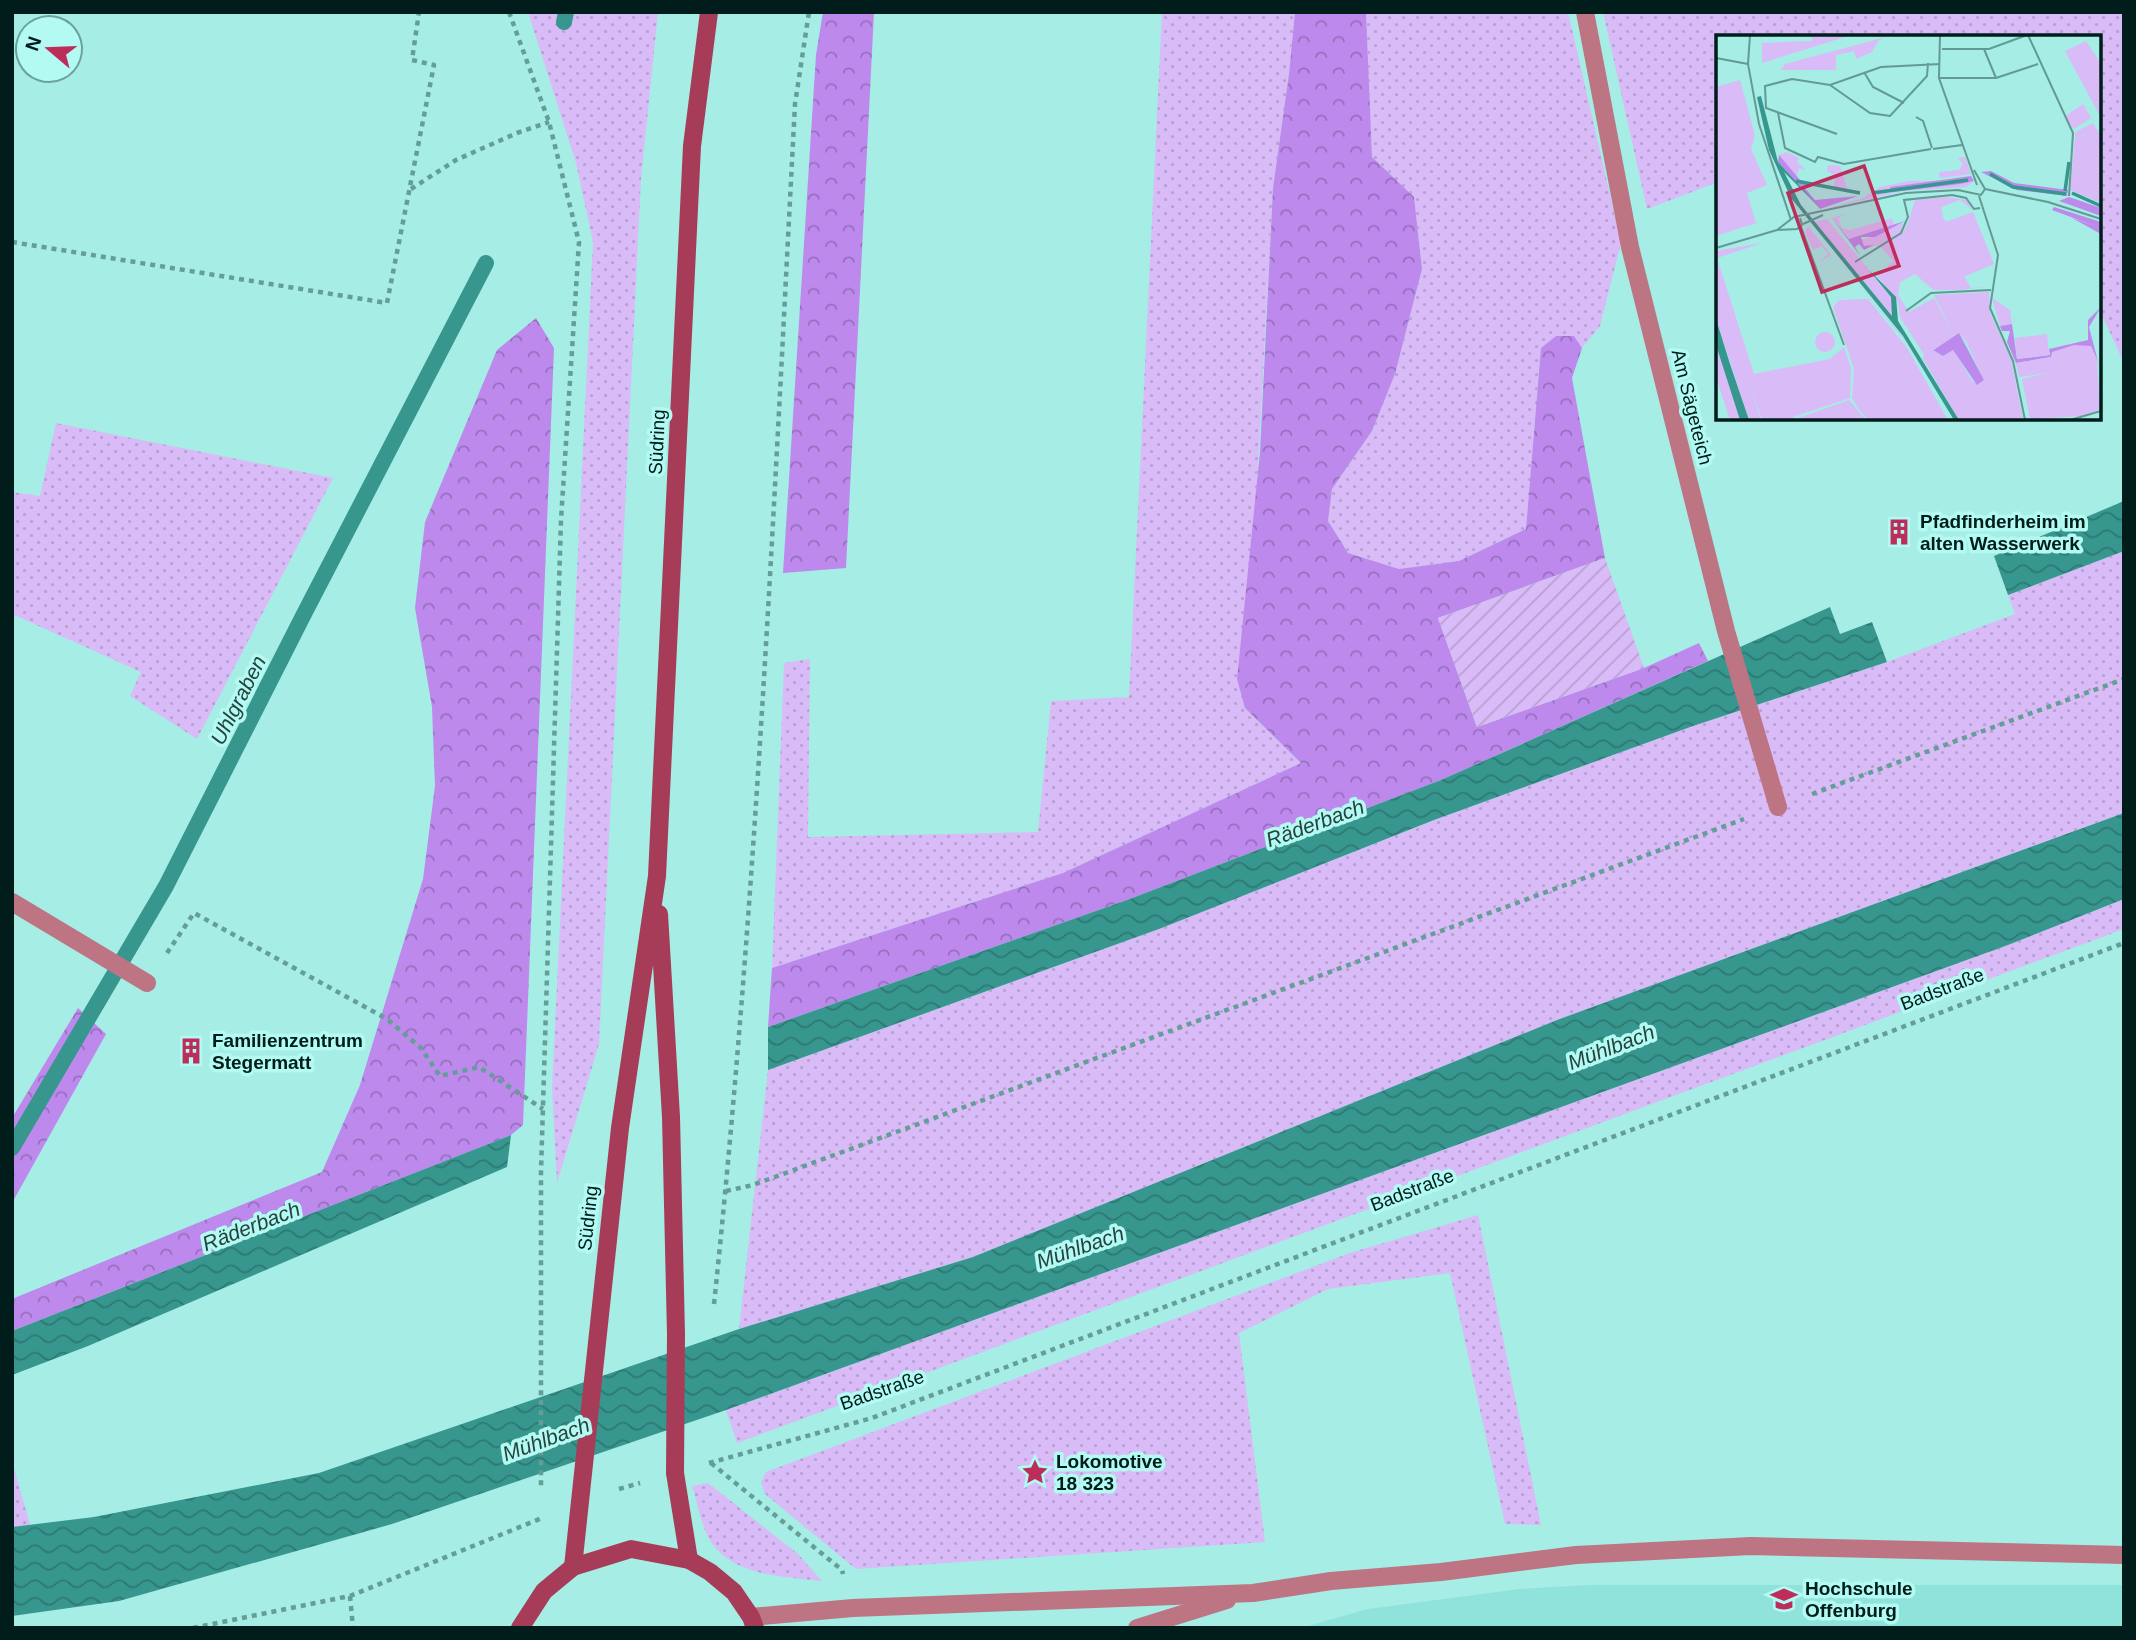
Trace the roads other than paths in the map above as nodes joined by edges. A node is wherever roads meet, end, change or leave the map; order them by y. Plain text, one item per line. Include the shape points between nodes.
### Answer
1 (709, 12) edge
2 (1585, 12) edge
3 (1778, 807) road end
4 (657, 876) junction
5 (12, 902) edge
6 (142, 980) road end
7 (2124, 1555) edge
8 (689, 1560) junction
9 (573, 1567) junction
10 (1253, 1592) junction
11 (753, 1622) edge
12 (520, 1628) edge
13 (1137, 1628) edge

1 - 4 street, Südring via 692,146
2 - 3 street, Am Sägeteich via 1630,247 1727,631
4 - 8 street, Südring via 671,1117 675,1472
4 - 9 street, Südring via 620,1128
5 - 6 street
7 - 10 street via 1751,1546 1576,1555
8 - 9 street via 631,1549
8 - 11 street via 734,1592
9 - 12 street via 544,1591
10 - 11 street via 853,1608
10 - 13 street

